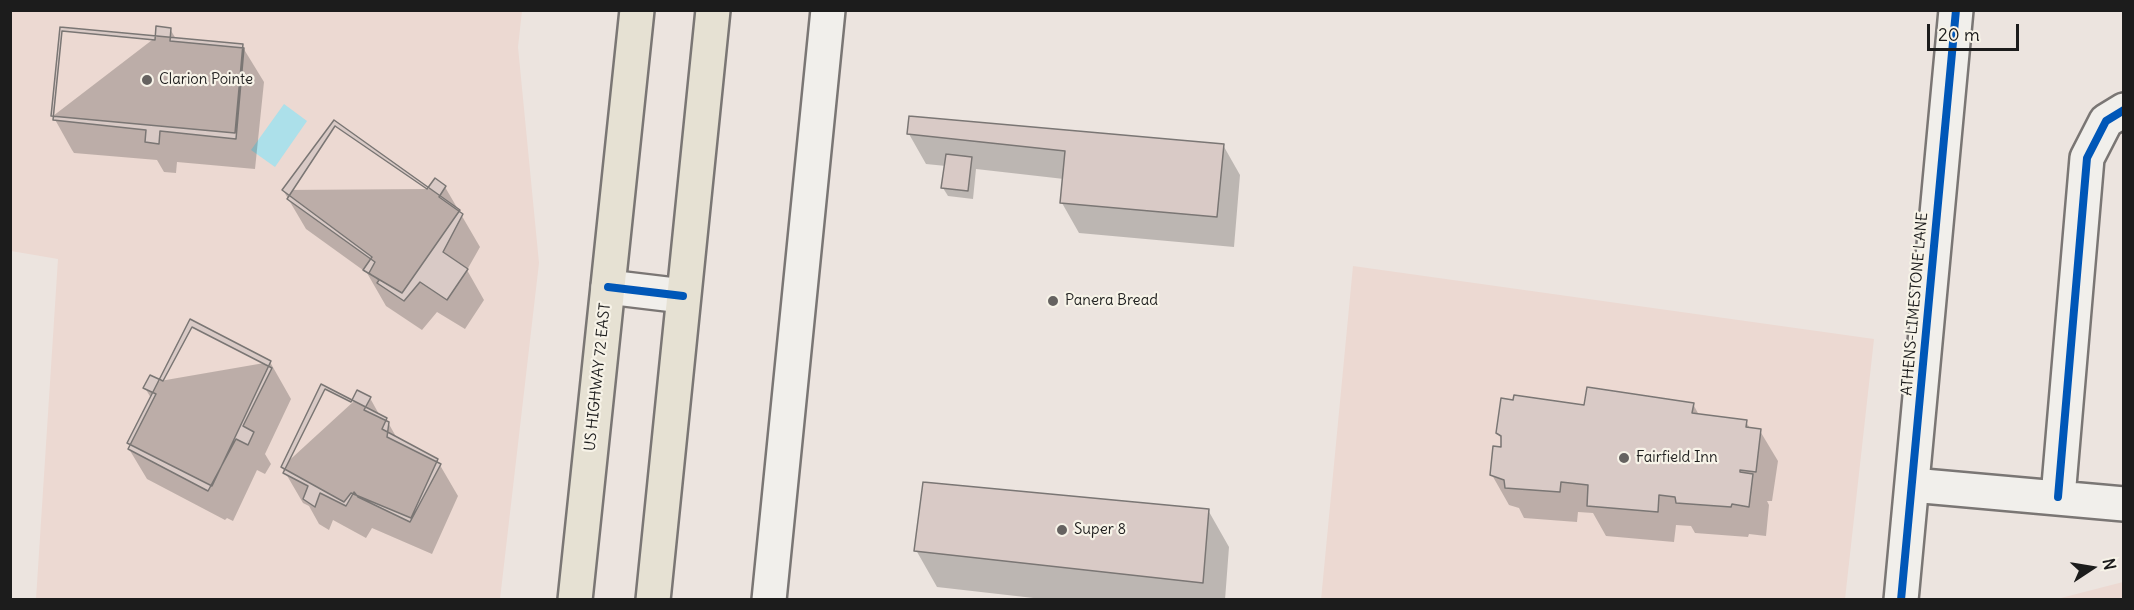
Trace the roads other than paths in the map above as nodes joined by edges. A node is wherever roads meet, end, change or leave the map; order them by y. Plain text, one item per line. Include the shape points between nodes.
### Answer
1 (637, 10) edge
2 (713, 10) edge
3 (828, 10) edge
4 (1956, 10) edge
5 (2124, 110) edge
6 (608, 287) junction
7 (683, 296) junction
8 (1912, 485) junction
9 (2058, 497) junction
10 (2124, 504) edge
11 (575, 600) edge
12 (653, 600) edge
13 (769, 600) edge
14 (1901, 600) edge

1 - 6 highway, US HIGHWAY 72 EAST
2 - 7 highway
3 - 13 street
4 - 8 street, ATHENS-LIMESTONE LANE
5 - 9 street via 2106,121 2087,158
6 - 7 street
6 - 11 highway, US HIGHWAY 72 EAST
7 - 12 highway
8 - 9 street
8 - 14 street, ATHENS-LIMESTONE LANE
9 - 10 street

